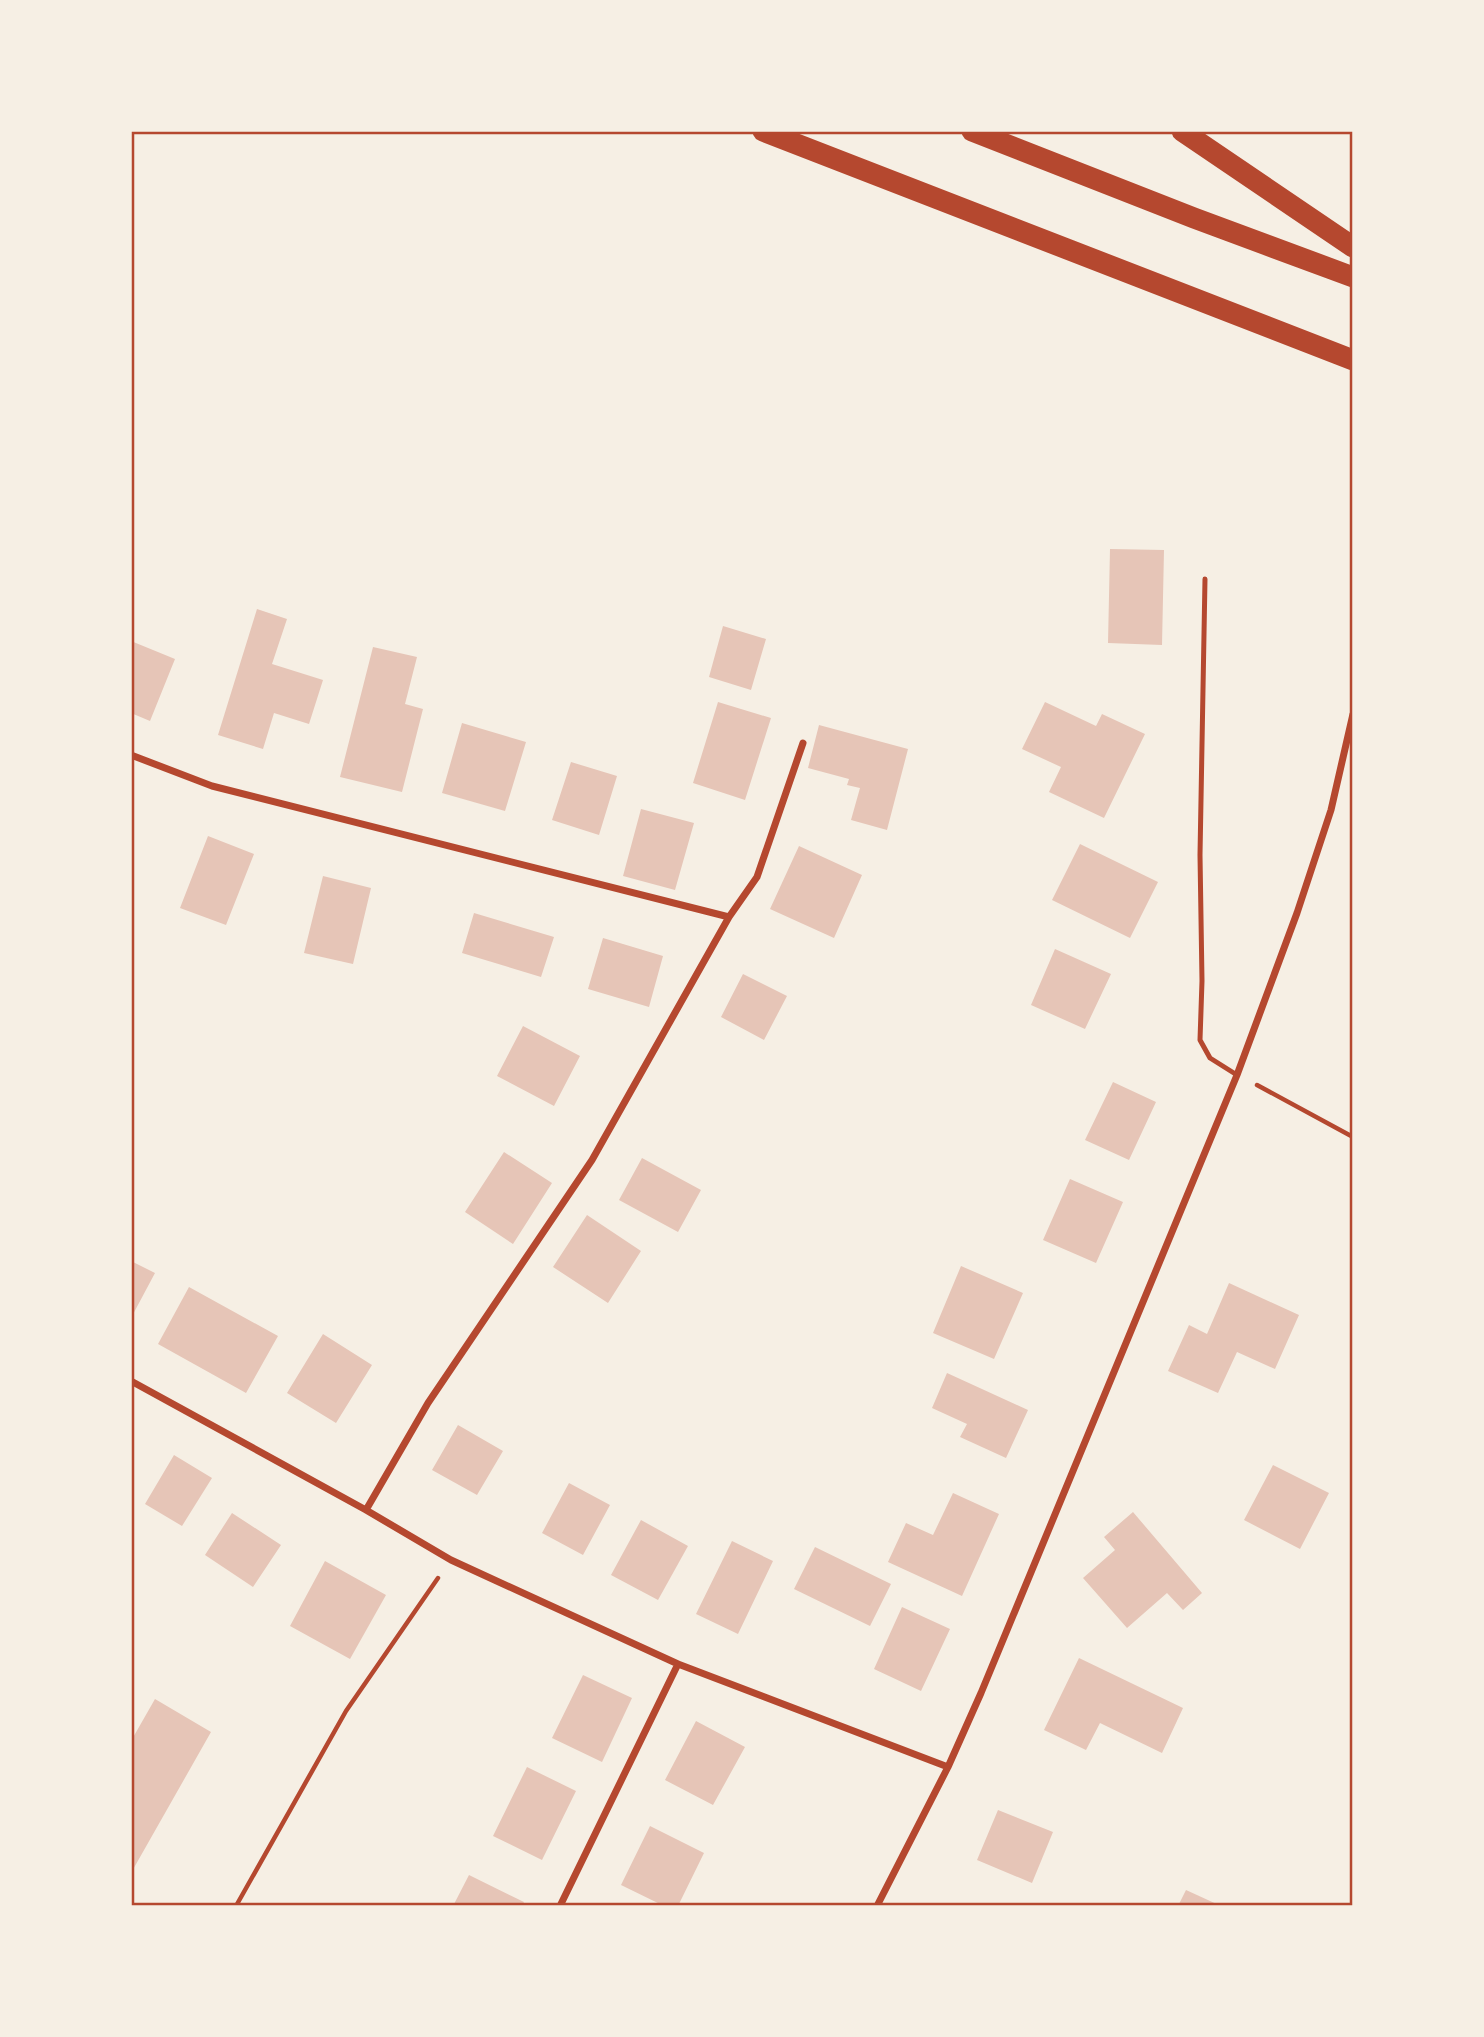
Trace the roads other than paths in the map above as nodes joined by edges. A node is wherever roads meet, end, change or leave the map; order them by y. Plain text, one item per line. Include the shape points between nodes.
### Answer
1 (763, 131) edge
2 (972, 131) edge
3 (1182, 131) edge
4 (1353, 247) edge
5 (1353, 278) edge
6 (1353, 360) edge
7 (1205, 579) dead end
8 (1353, 715) edge
9 (803, 743) dead end
10 (131, 755) edge
11 (729, 917) junction
12 (1237, 1075) junction
13 (131, 1381) edge
14 (366, 1510) junction
15 (678, 1664) junction
16 (948, 1767) junction
17 (559, 1906) edge
18 (877, 1906) edge

1 - 6 highway
2 - 5 highway
3 - 4 highway
7 - 12 lane via 1200,1040 1210,1058
8 - 12 street via 1331,810
9 - 11 street via 757,877
10 - 11 street via 212,786
11 - 14 street via 592,1160 428,1403
12 - 16 street
13 - 14 street
14 - 15 street via 451,1560
15 - 16 street
15 - 17 street
16 - 18 street

